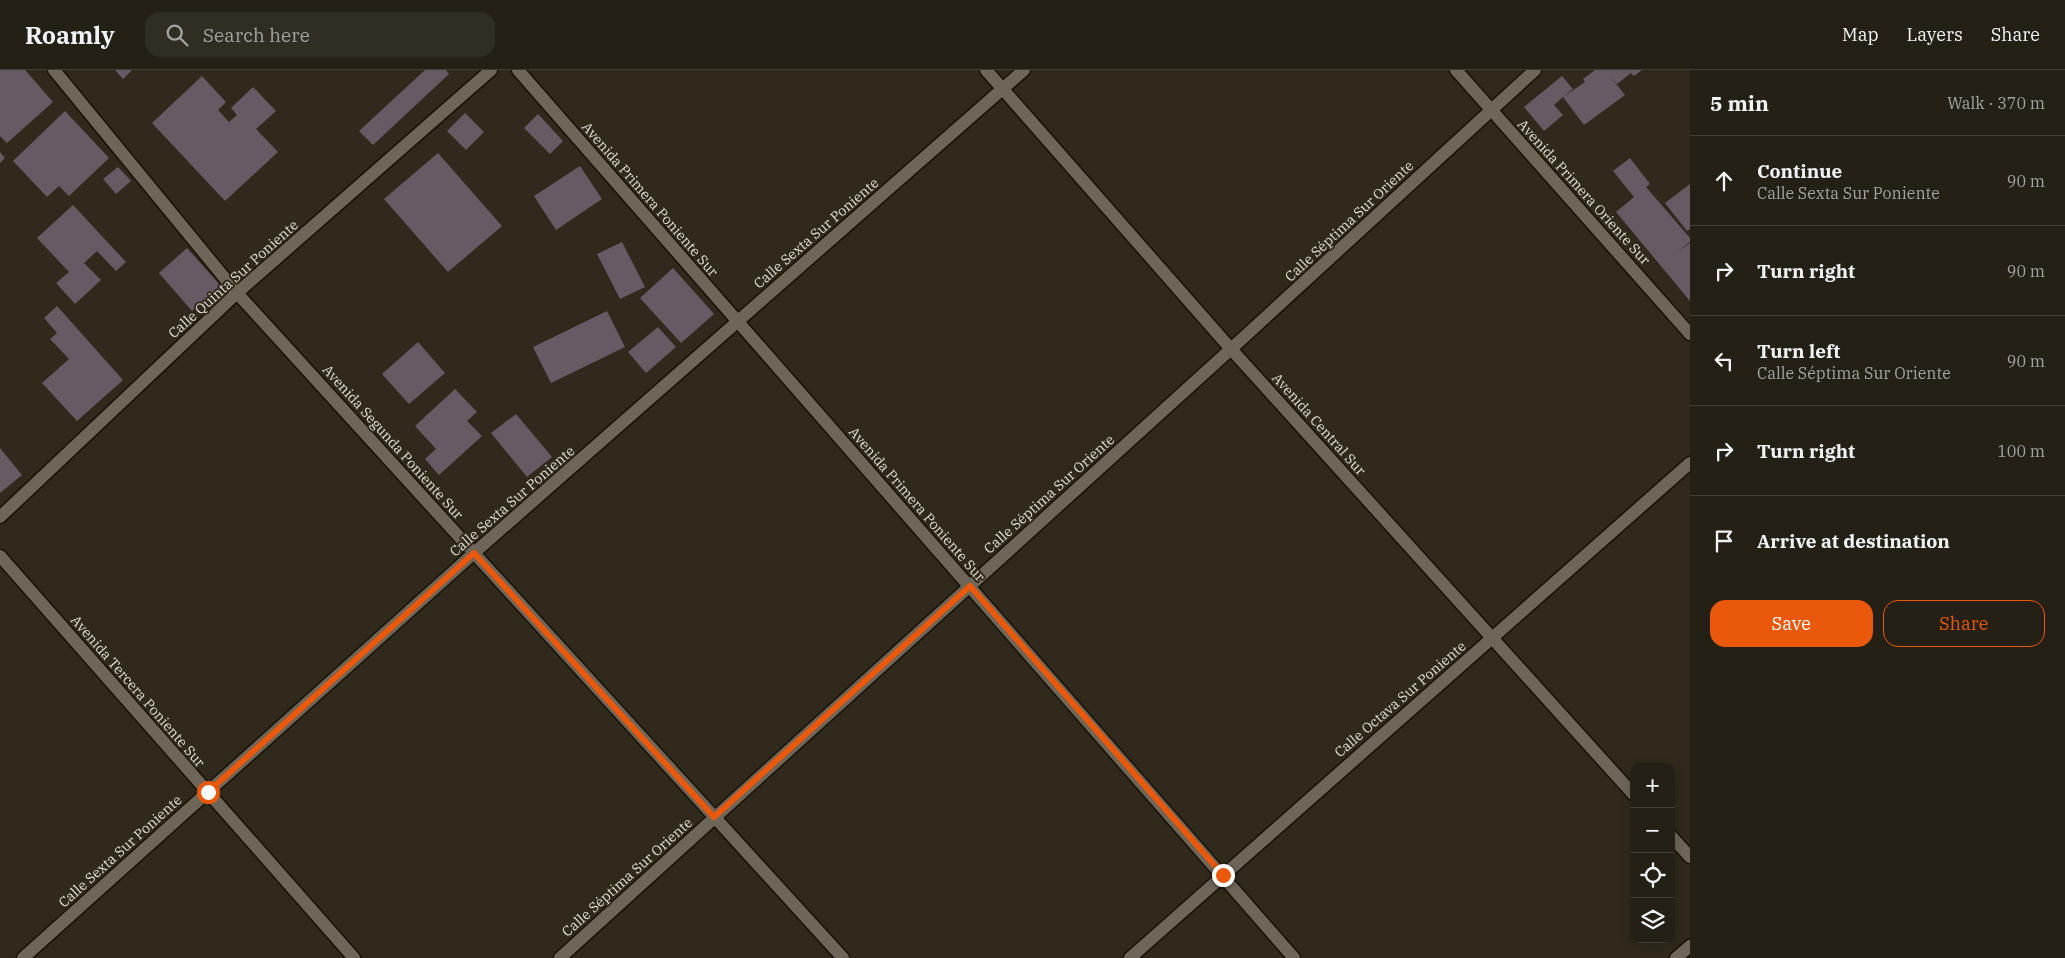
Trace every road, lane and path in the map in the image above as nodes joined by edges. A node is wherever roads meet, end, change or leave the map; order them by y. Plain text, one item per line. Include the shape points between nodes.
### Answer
1 (54, 70) edge
2 (492, 70) edge
3 (518, 70) edge
4 (986, 70) edge
5 (1024, 70) edge
6 (1456, 70) edge
7 (1535, 70) edge
8 (1003, 88) junction
9 (1491, 110) junction
10 (237, 293) junction
11 (738, 322) junction
12 (1690, 334) edge
13 (1231, 349) junction
14 (1690, 464) edge
15 (0, 517) edge
16 (474, 553) junction
17 (0, 556) edge
18 (970, 586) junction
19 (1491, 638) junction
20 (1630, 791) edge
21 (208, 792) junction
22 (714, 817) junction
23 (1675, 840) edge
24 (1690, 857) edge
25 (1223, 875) junction
26 (1690, 946) edge
27 (23, 958) edge
28 (354, 958) edge
29 (560, 958) edge
30 (843, 958) edge
31 (1130, 958) edge
32 (1294, 958) edge
33 (1676, 958) edge

1 - 10 street, Avenida Segunda Poniente Sur
2 - 10 street, Calle Quinta Sur Poniente
3 - 11 street, Avenida Primera Poniente Sur
4 - 8 street, Avenida Central Sur
5 - 8 street, Calle Sexta Sur Poniente
6 - 9 street, Avenida Primera Oriente Sur
7 - 9 street, Calle Séptima Sur Oriente
8 - 11 street, Calle Sexta Sur Poniente
8 - 13 street, Avenida Central Sur
9 - 12 street, Avenida Primera Oriente Sur
9 - 13 street, Calle Séptima Sur Oriente
10 - 15 street, Calle Quinta Sur Poniente
10 - 16 street, Avenida Segunda Poniente Sur
11 - 16 street, Calle Sexta Sur Poniente
11 - 18 street, Avenida Primera Poniente Sur
13 - 18 street, Calle Séptima Sur Oriente
13 - 19 street, Avenida Central Sur
14 - 19 street, Calle Octava Sur Poniente
16 - 21 street, Calle Sexta Sur Poniente
16 - 22 street, Avenida Segunda Poniente Sur
17 - 21 street, Avenida Tercera Poniente Sur
18 - 22 street, Calle Séptima Sur Oriente
18 - 25 street, Avenida Primera Poniente Sur
19 - 20 street, Avenida Central Sur
19 - 25 street, Calle Octava Sur Poniente
21 - 27 street, Calle Sexta Sur Poniente
21 - 28 street, Avenida Tercera Poniente Sur
22 - 29 street, Calle Séptima Sur Oriente
22 - 30 street, Avenida Segunda Poniente Sur
23 - 24 street
25 - 31 street, Calle Octava Sur Poniente
25 - 32 street, Avenida Primera Poniente Sur
26 - 33 street

